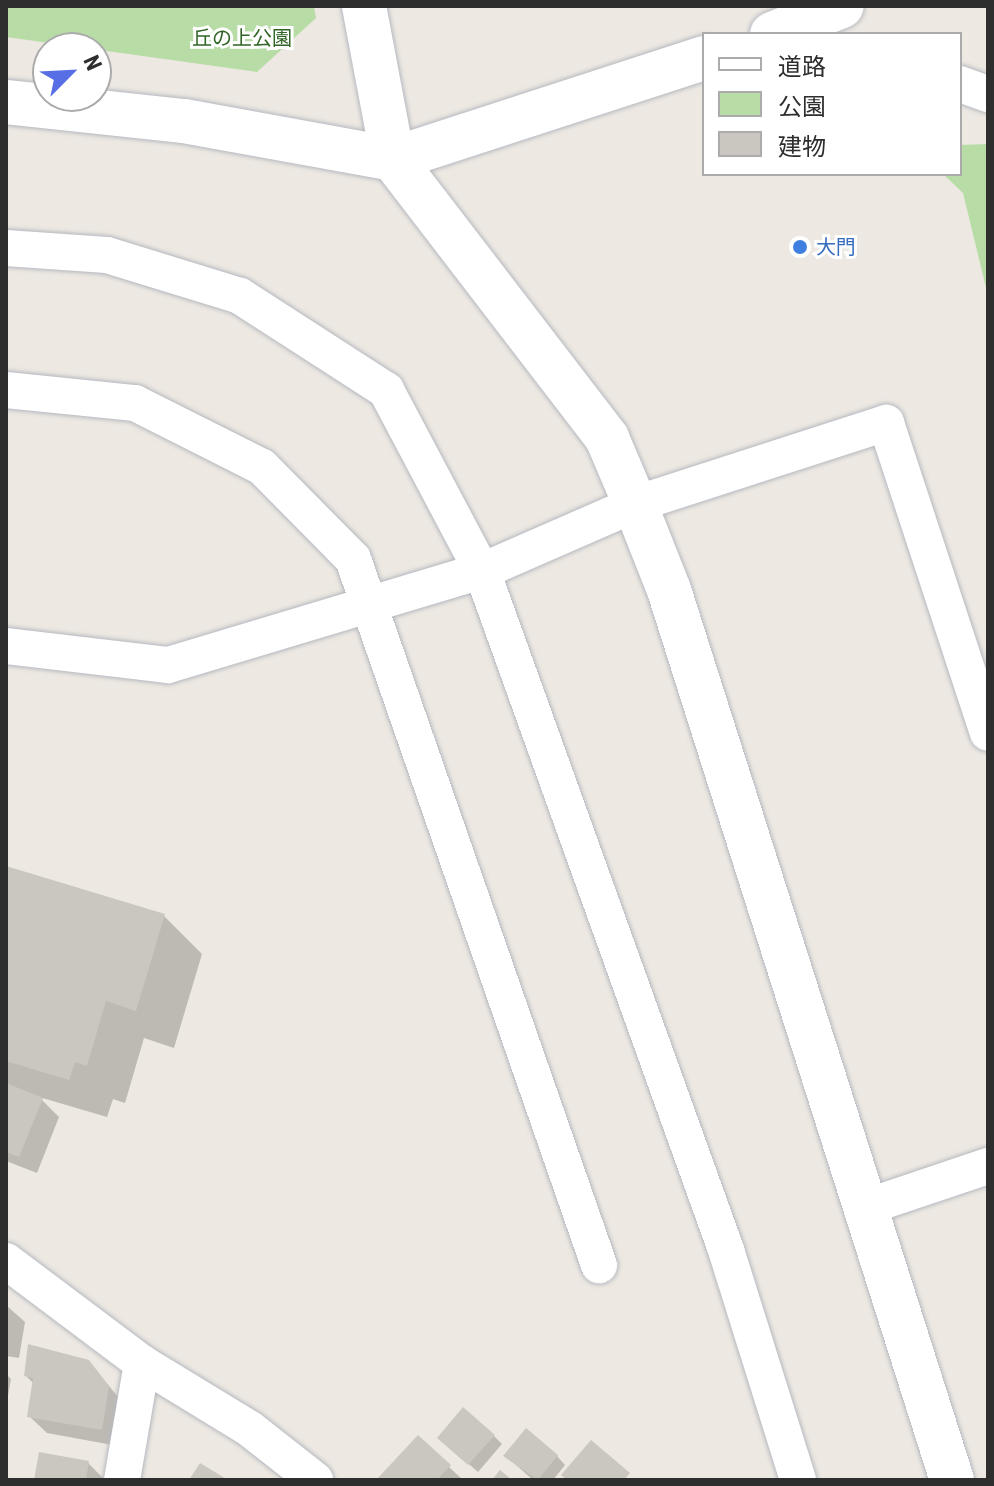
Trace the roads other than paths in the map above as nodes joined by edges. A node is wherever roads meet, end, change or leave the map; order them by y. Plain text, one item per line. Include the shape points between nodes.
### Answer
1 (364, 6) edge
2 (842, 6) edge
3 (796, 31) edge
4 (702, 59) edge
5 (962, 85) edge
6 (988, 94) edge
7 (6, 102) edge
8 (393, 159) junction
9 (6, 248) edge
10 (6, 390) edge
11 (635, 504) junction
12 (482, 571) junction
13 (369, 605) junction
14 (6, 646) edge
15 (988, 733) edge
16 (988, 1166) edge
17 (866, 1207) junction
18 (6, 1261) edge
19 (599, 1265) dead end
20 (142, 1363) junction
21 (122, 1480) edge
22 (315, 1480) edge
23 (798, 1480) edge
24 (952, 1480) edge

1 - 8 street
2 - 3 street
4 - 8 street
5 - 6 street
7 - 8 street via 184,121
8 - 11 street via 607,438
9 - 12 street via 107,255 240,296 386,390
10 - 13 street via 135,403 262,467 353,559
11 - 12 street
11 - 15 street via 886,423
11 - 17 street via 669,590
12 - 13 street
12 - 23 street via 726,1250
13 - 14 street via 168,665
13 - 19 street
16 - 17 street
17 - 24 street
18 - 20 street
20 - 21 street
20 - 22 street via 250,1429

